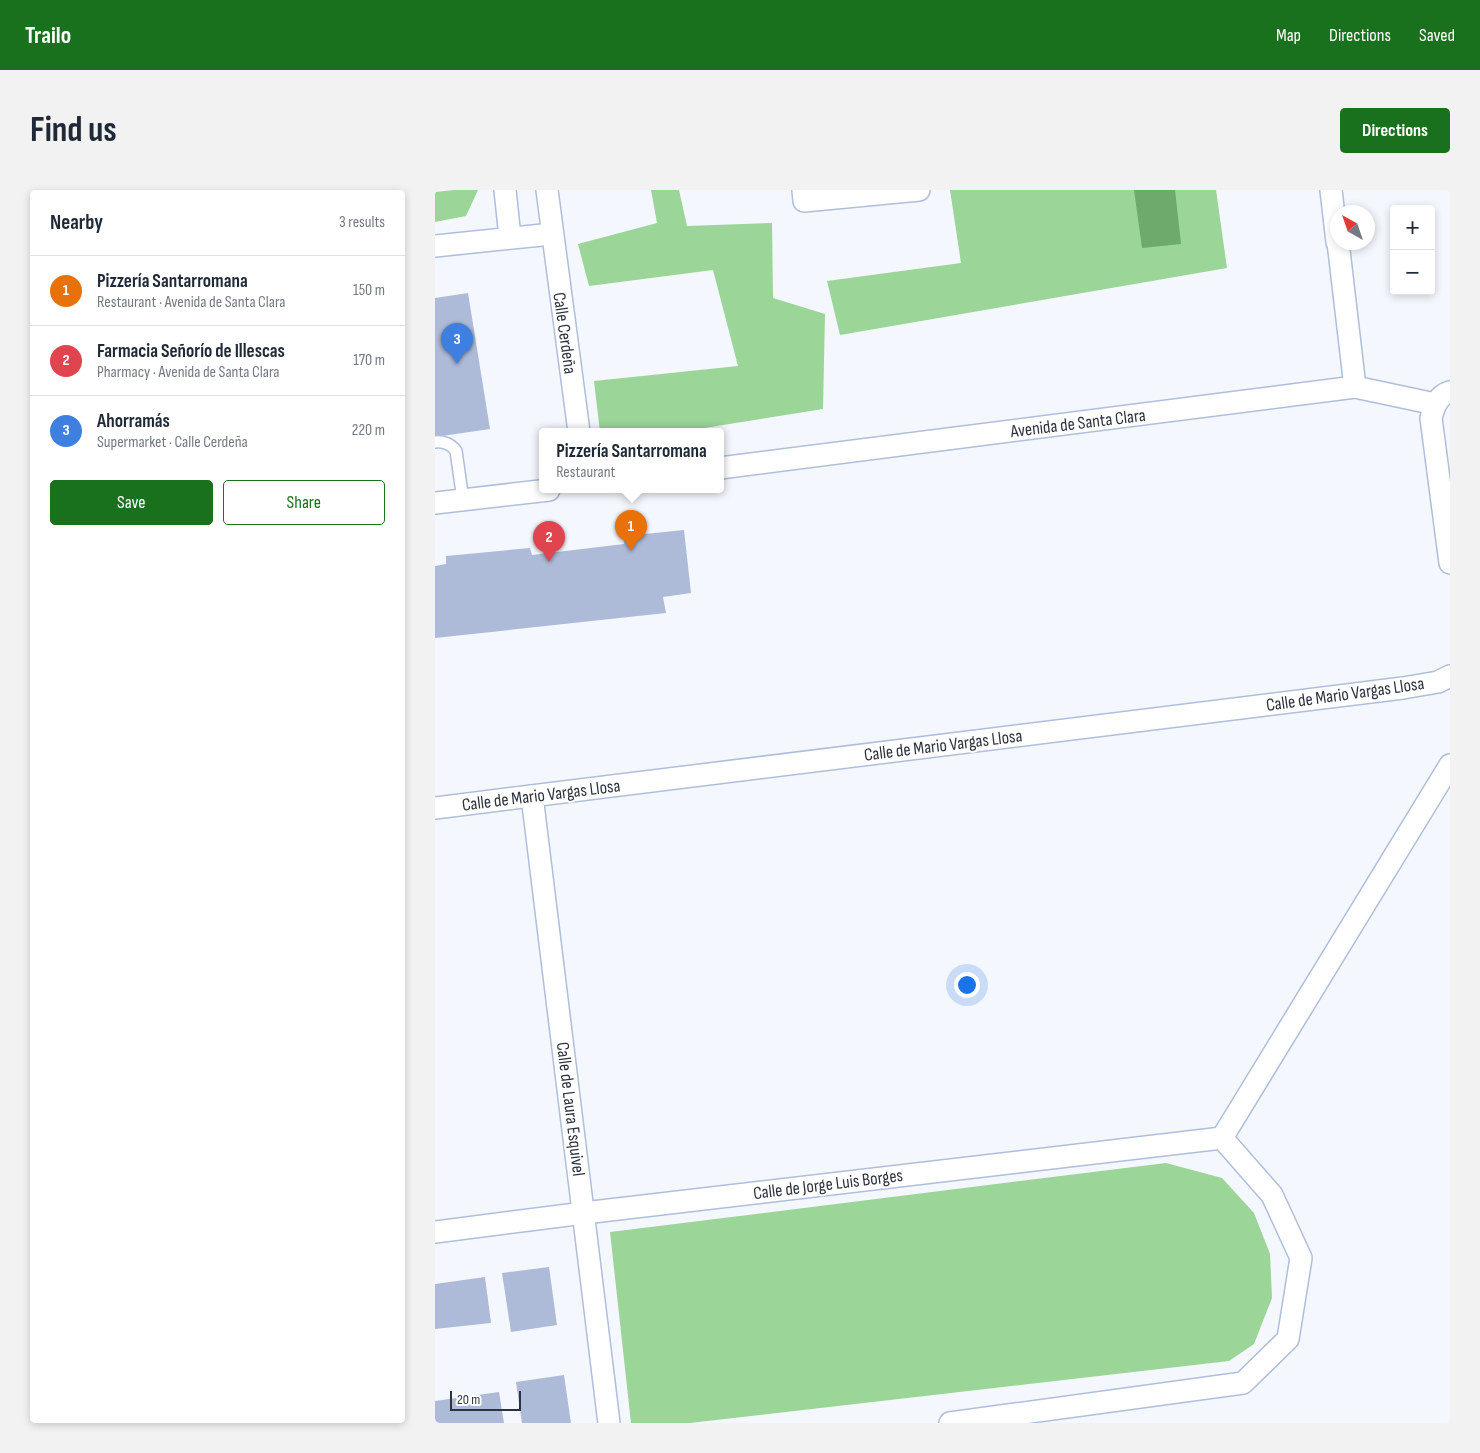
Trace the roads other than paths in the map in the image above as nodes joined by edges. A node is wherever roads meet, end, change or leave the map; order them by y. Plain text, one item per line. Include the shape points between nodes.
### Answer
1 (505, 190) edge
2 (547, 190) edge
3 (803, 190) edge
4 (919, 190) edge
5 (1331, 190) edge
6 (848, 193) edge
7 (1333, 205) edge
8 (552, 234) junction
9 (510, 237) junction
10 (435, 246) edge
11 (1338, 250) edge
12 (1355, 387) junction
13 (1443, 398) edge
14 (578, 428) edge
15 (435, 442) edge
16 (724, 467) edge
17 (539, 491) edge
18 (463, 500) junction
19 (435, 503) edge
20 (1450, 563) edge
21 (1450, 676) edge
22 (1450, 765) edge
23 (532, 796) junction
24 (435, 808) edge
25 (1222, 1138) junction
26 (584, 1213) junction
27 (435, 1232) edge
28 (609, 1423) edge
29 (951, 1423) edge

1 - 9 street
2 - 8 street, Calle Cerdeña
3 - 6 street via 804,200
4 - 6 street
5 - 7 street
8 - 9 street
8 - 14 street, Calle Cerdeña
9 - 10 street
11 - 12 street
12 - 13 street, Avenida de Santa Clara
12 - 16 street, Avenida de Santa Clara
13 - 20 street via 1431,418
15 - 18 lane via 452,446 456,451
17 - 18 street
18 - 19 street
21 - 23 street, Calle de Mario Vargas Llosa via 1437,682 1403,688
22 - 25 street
23 - 24 street, Calle de Mario Vargas Llosa
23 - 26 street, Calle de Laura Esquivel
25 - 26 street, Calle de Jorge Luis Borges
25 - 29 street via 1272,1195 1301,1258 1288,1339 1243,1382
26 - 27 street, Calle de Jorge Luis Borges
26 - 28 street, Calle de Laura Esquivel

